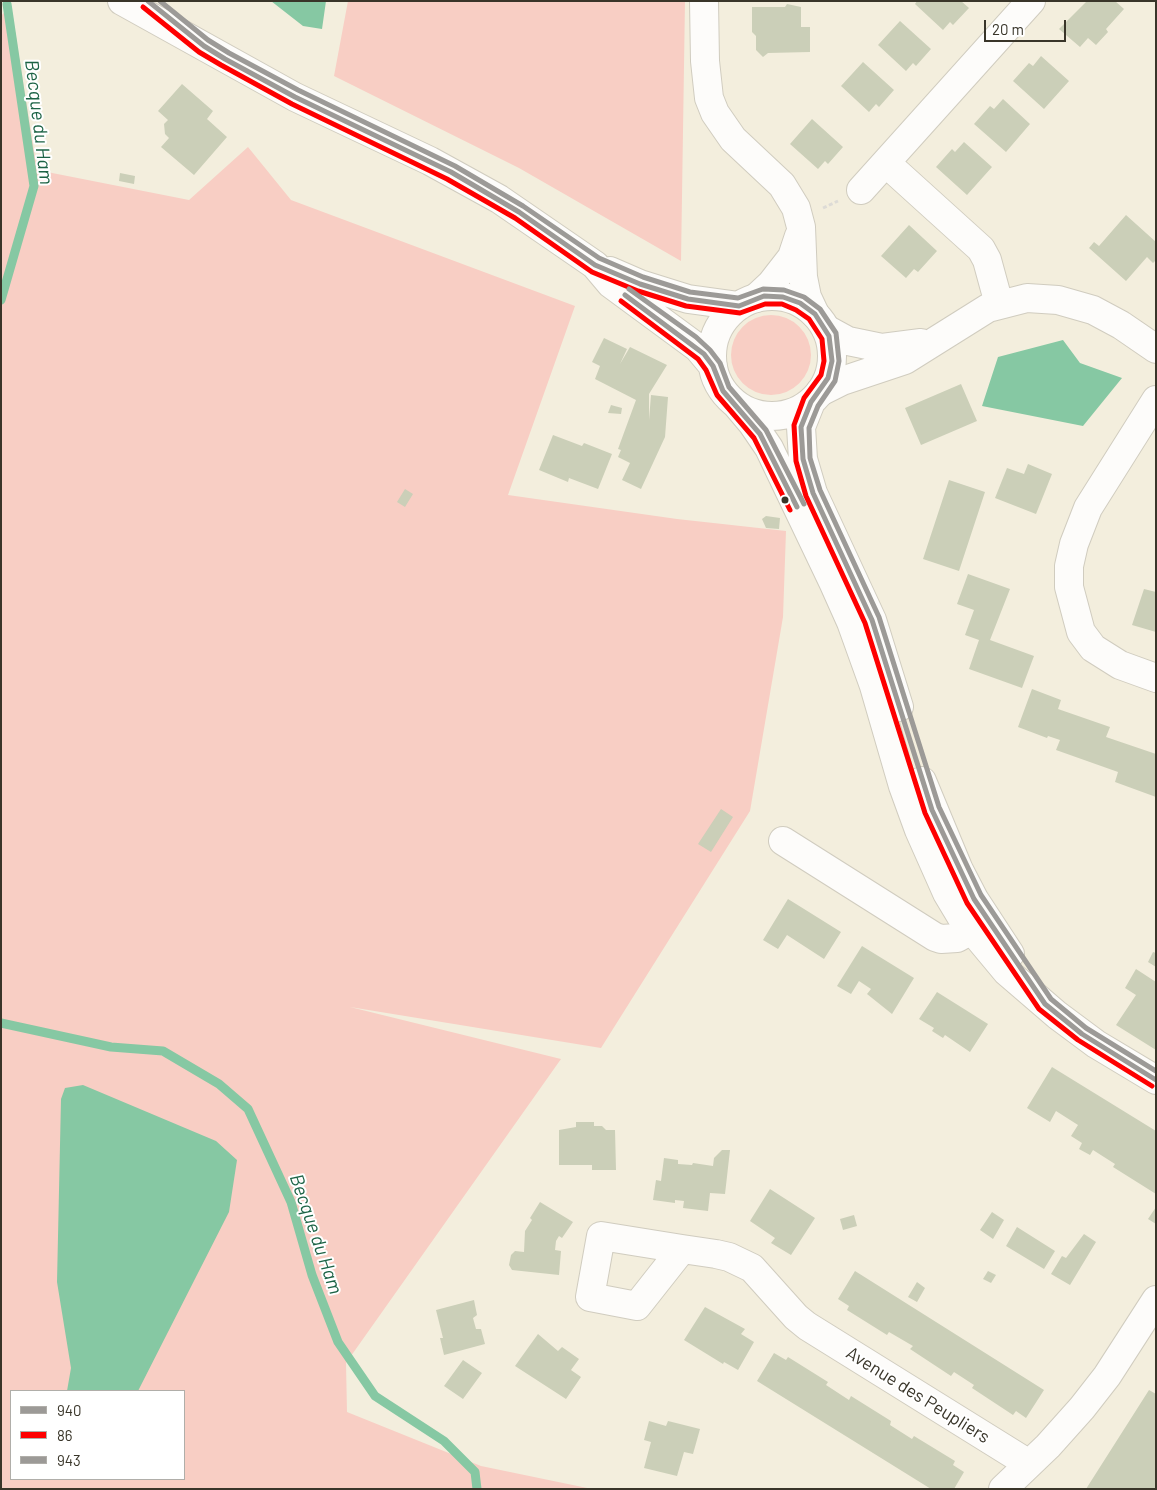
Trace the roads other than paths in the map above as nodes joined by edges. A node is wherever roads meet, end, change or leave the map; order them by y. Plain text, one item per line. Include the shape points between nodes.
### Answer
1 (122, 1) edge
2 (148, 1) edge
3 (704, 1) edge
4 (1031, 1) edge
5 (204, 46) junction
6 (886, 163) junction
7 (862, 190) road end
8 (800, 222) junction
9 (595, 266) junction
10 (747, 302) junction
11 (999, 304) junction
12 (820, 321) junction
13 (939, 338) junction
14 (1156, 349) edge
15 (713, 366) junction
16 (815, 397) junction
17 (1156, 400) edge
18 (736, 404) junction
19 (1156, 678) edge
20 (782, 840) dead end
21 (980, 926) junction
22 (1156, 1080) edge
23 (682, 1249) dead end
24 (1156, 1300) edge
25 (1029, 1464) junction
26 (1003, 1489) edge

1 - 5 street
2 - 5 street
3 - 8 street via 706,82 715,113 733,139 782,185 796,208
4 - 6 street
5 - 9 street via 295,96 451,172 519,212
6 - 7 street
6 - 11 street via 981,249
8 - 10 street via 792,257 771,284
8 - 12 street via 807,297
9 - 10 street via 663,292 707,303
9 - 15 street via 611,284 698,348
10 - 12 street via 774,296 792,299
10 - 15 street via 726,317 717,332 712,348
11 - 13 street via 976,314
11 - 14 street via 1027,298 1073,304 1113,320
12 - 13 street via 848,341 882,348 900,348
12 - 16 street via 831,345 832,361 828,378
13 - 16 street via 905,360 842,381
15 - 18 street via 718,383
16 - 18 street via 787,414 769,416 751,413
16 - 21 street via 801,427 803,459 814,492 872,620 932,810
17 - 19 street via 1088,508 1074,544 1068,587 1081,632 1093,648 1120,666
18 - 21 street via 769,448 834,584 874,686 919,830 947,893
20 - 21 street via 935,937 956,938
21 - 22 street via 1007,972 1082,1034
23 - 25 street, Avenue des Peupliers via 729,1257 752,1268 807,1326
24 - 25 street via 1096,1391
25 - 26 street

